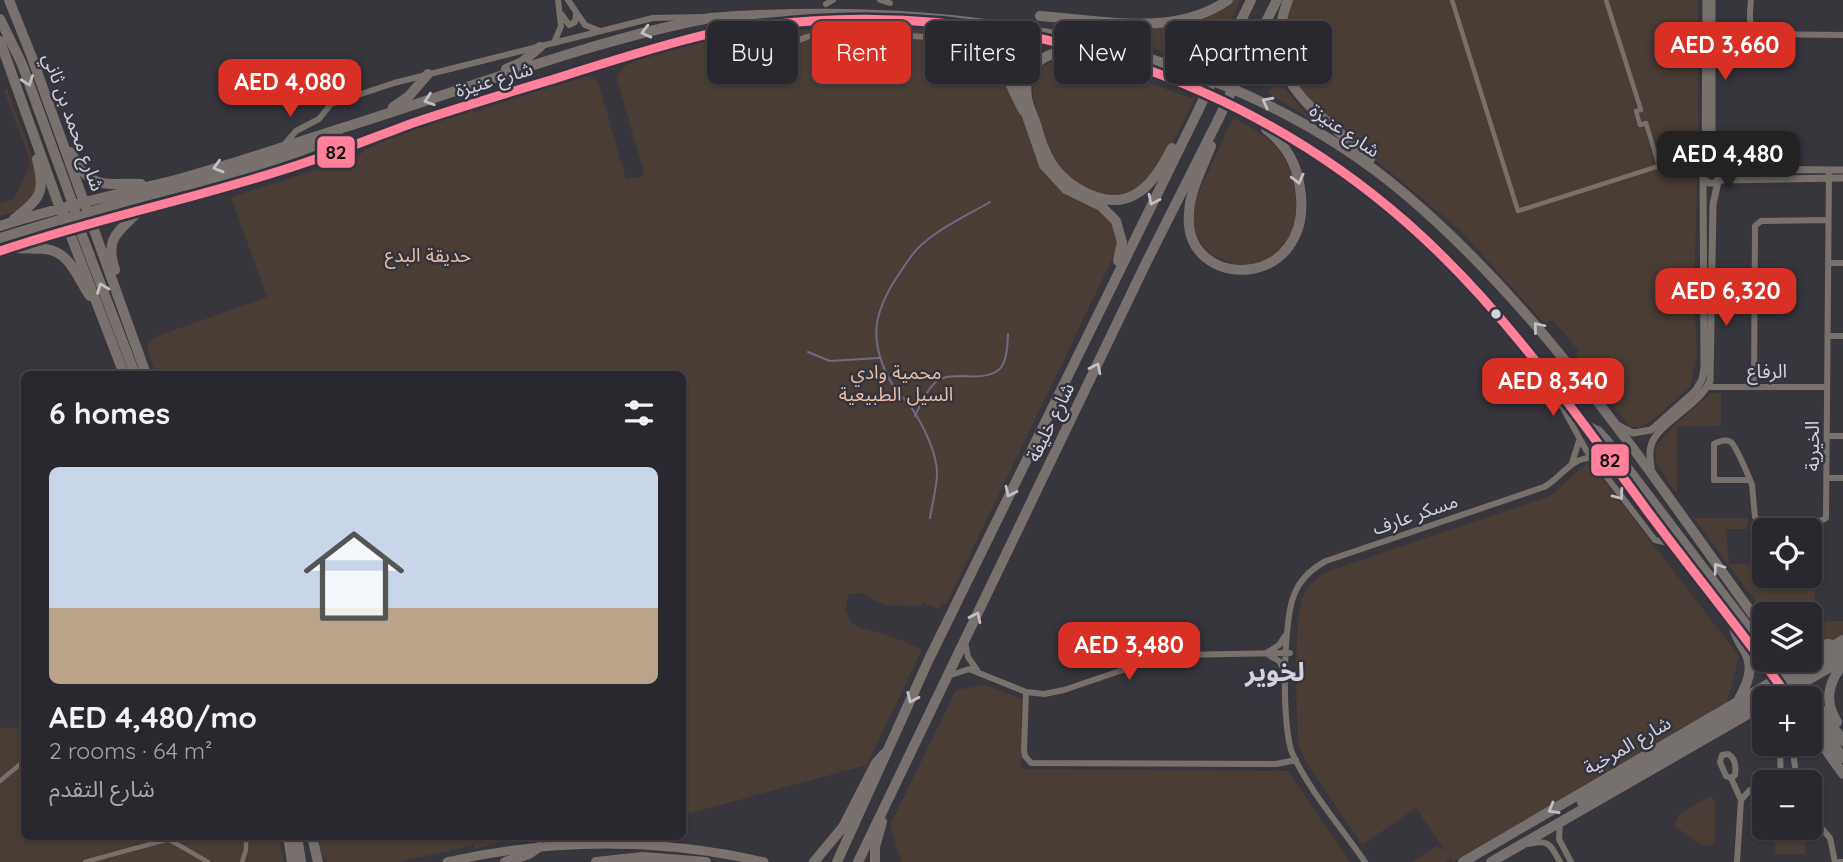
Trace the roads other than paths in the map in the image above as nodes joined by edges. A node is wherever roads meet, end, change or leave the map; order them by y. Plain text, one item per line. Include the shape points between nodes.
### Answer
1 (9, 0) edge
2 (558, 0) edge
3 (568, 0) edge
4 (1228, 0) edge
5 (1251, 0) edge
6 (1278, 0) edge
7 (1288, 0) edge
8 (1451, 0) edge
9 (1606, 0) edge
10 (1706, 0) edge
11 (1712, 0) edge
12 (1751, 0) edge
13 (830, 2) edge
14 (891, 3) edge
15 (851, 4) dead end
16 (864, 4) dead end
17 (560, 10) junction
18 (575, 13) junction
19 (712, 17) junction
20 (0, 19) edge
21 (818, 21) edge
22 (908, 21) edge
23 (911, 21) edge
24 (911, 22) edge
25 (602, 31) junction
26 (707, 35) edge
27 (1843, 35) edge
28 (0, 41) edge
29 (798, 41) edge
30 (1054, 42) edge
31 (554, 43) junction
32 (540, 47) junction
33 (1054, 54) edge
34 (1151, 72) edge
35 (428, 74) junction
36 (498, 78) junction
37 (1241, 110) junction
38 (385, 114) junction
39 (1196, 114) junction
40 (29, 117) junction
41 (1217, 122) junction
42 (1028, 124) junction
43 (343, 127) junction
44 (283, 146) junction
45 (64, 148) junction
46 (1719, 168) junction
47 (1705, 169) junction
48 (1843, 170) edge
49 (1829, 174) junction
50 (1843, 177) edge
51 (1385, 178) junction
52 (1705, 180) junction
53 (1718, 181) junction
54 (148, 186) junction
55 (84, 202) junction
56 (137, 213) junction
57 (74, 215) junction
58 (1828, 220) junction
59 (92, 224) junction
60 (5, 225) edge
61 (69, 230) junction
62 (0, 238) edge
63 (13, 247) junction
64 (0, 251) edge
65 (1828, 263) junction
66 (1843, 263) edge
67 (117, 294) junction
68 (96, 301) junction
69 (1101, 306) junction
70 (1828, 336) junction
71 (1843, 336) edge
72 (123, 371) edge
73 (134, 371) edge
74 (145, 371) edge
75 (1556, 387) junction
76 (1707, 387) junction
77 (1754, 387) junction
78 (1827, 387) junction
79 (1585, 425) junction
80 (1616, 425) junction
81 (1827, 436) junction
82 (1843, 436) edge
83 (1580, 439) junction
84 (1592, 458) junction
85 (1572, 464) junction
86 (1653, 478) junction
87 (1827, 478) junction
88 (1843, 478) edge
89 (1750, 480) junction
90 (1672, 544) junction
91 (1752, 612) edge
92 (1289, 615) junction
93 (1734, 625) junction
94 (1752, 632) edge
95 (1286, 635) junction
96 (965, 640) junction
97 (1843, 640) edge
98 (1822, 644) edge
99 (1843, 650) edge
100 (1822, 652) edge
101 (1266, 653) junction
102 (1288, 653) junction
103 (1843, 662) edge
104 (979, 671) junction
105 (1286, 674) junction
106 (947, 677) junction
107 (1788, 684) edge
108 (1026, 692) junction
109 (1739, 700) junction
110 (1752, 712) edge
111 (1752, 715) edge
112 (1746, 716) junction
113 (1822, 727) edge
114 (1843, 732) edge
115 (1843, 741) edge
116 (1822, 746) edge
117 (890, 749) junction
118 (1843, 758) edge
119 (1296, 760) junction
120 (21, 764) edge
121 (1780, 770) edge
122 (1795, 770) edge
123 (1843, 774) edge
124 (1731, 778) dead end
125 (0, 781) edge
126 (1752, 789) edge
127 (1741, 800) junction
128 (883, 811) junction
129 (1563, 820) junction
130 (1822, 827) edge
131 (159, 840) edge
132 (170, 840) edge
133 (246, 840) edge
134 (287, 840) edge
135 (288, 840) edge
136 (297, 840) edge
137 (310, 840) edge
138 (311, 840) edge
139 (1519, 846) junction
140 (538, 847) junction
141 (1843, 849) edge
142 (1835, 852) junction
143 (85, 862) edge
144 (208, 862) edge
145 (242, 862) edge
146 (286, 862) edge
147 (292, 862) edge
148 (300, 862) edge
149 (311, 862) edge
150 (318, 862) edge
151 (447, 862) edge
152 (505, 862) edge
153 (596, 862) edge
154 (706, 862) edge
155 (764, 862) edge
156 (814, 862) edge
157 (837, 862) edge
158 (859, 862) edge
159 (875, 862) edge
160 (1365, 862) edge
161 (1463, 862) edge
162 (1491, 862) edge
163 (1560, 862) edge
164 (1572, 862) edge
165 (1737, 862) edge
166 (1839, 862) edge

1 - 45 main road, شارع محمد بن ثاني
2 - 17 street
3 - 18 street
51 -> 4 main road, شارع عنيزة via 1306,123 1224,80 1128,44 1027,18 1161,22
5 - 39 main road, شارع خليفة, bridge
6 - 41 main road, شارع خليفة, bridge
7 - 51 main road via 1279,42 1291,84 1318,117
8 - 9 street via 1518,211 1659,166 1646,123 1640,125 1636,111 1641,110
10 - 47 street
11 - 46 street via 1712,148
12 - 27 street via 1750,23 1758,34
13 - 15 main road, شارع عنيزة
13 - 19 main road, شارع عنيزة
14 - 16 main road
17 - 18 street via 569,25 576,21
17 - 31 street via 561,26
18 - 25 street via 587,26
19 - 25 street, شارع عنيزة via 653,18
19 -> 36 main road, شارع عنيزة via 621,39
20 -> 57 main road via 22,64
21 - 22 main road, شارع عنيزة
23 - 30 main road, شارع عنيزة
24 - 42 main road via 987,40 999,48 1007,59
25 - 31 street, شارع عنيزة
26 - 56 main road, شارع عنيزة via 621,57 293,167
28 - 40 main road
29 - 42 street, شارع عنيزة via 809,36 867,34 971,45 995,61
31 - 32 street, شارع عنيزة
32 - 35 street, شارع عنيزة
32 - 36 main road
33 - 39 main road via 1040,61 1027,79 1028,100 1051,163 1070,183 1088,193 1122,200 1133,196 1153,179
34 - 37 main road, شارع عنيزة
35 - 38 main road
35 - 44 street, شارع عنيزة via 331,104
36 -> 38 main road, شارع عنيزة
37 -> 41 main road via 1286,149 1301,192 1300,223 1294,239 1280,257 1263,267 1234,270 1219,265 1204,255 1193,238 1189,212
37 - 75 main road, شارع عنيزة via 1316,153 1409,225 1493,309
38 - 43 main road, شارع عنيزة
39 -> 69 main road, شارع خليفة
40 - 57 main road
40 - 60 main road via 41,172 40,190 32,206
96 -> 41 main road, شارع خليفة
42 - 69 main road via 1051,174 1075,194 1106,209 1119,227 1121,252
43 - 44 main road, شارع عنيزة
43 - 57 main road via 291,154 216,179
44 -> 54 main road, شارع عنيزة
45 - 54 main road via 97,182
45 - 55 main road, شارع محمد بن ثاني
46 - 47 street
46 - 49 street
46 - 53 street
47 - 52 street
48 - 49 street
49 - 50 street
49 - 53 street
49 - 58 street, الخيرية
80 -> 51 main road, شارع عنيزة via 1520,306
52 - 53 street
52 - 80 street via 1702,380 1651,430 1633,433
53 - 76 street via 1713,204 1712,366
54 - 55 main road, شارع عنيزة
55 - 57 main road, شارع عنيزة
56 - 59 main road, شارع عنيزة
56 - 67 main road via 117,231 111,244
57 - 59 main road, شارع عنيزة
57 - 60 main road, شارع عنيزة
57 - 61 main road, شارع عنيزة
57 - 62 main road
73 -> 57 main road
58 - 65 street, الخيرية
58 - 77 street via 1761,221 1755,226
59 - 67 main road
61 - 63 main road, شارع عنيزة
61 - 68 main road
63 - 64 main road, شارع عنيزة
63 - 68 main road via 60,254
65 - 66 street
65 - 70 street, الخيرية
67 - 74 main road
68 - 72 main road
69 -> 117 main road, شارع خليفة
70 - 71 street
70 - 78 street, الخيرية
75 - 79 main road, شارع عنيزة
75 - 83 street, شارع عنيزة
76 - 77 street, الرفاع
76 - 86 street via 1652,442
77 - 78 street, الرفاع
78 - 81 street, الخيرية
79 - 90 main road, شارع عنيزة
79 - 94 highway via 1607,441
80 - 86 main road, شارع عنيزة
81 - 82 street
81 - 87 street, الخيرية
83 - 84 street, شارع عنيزة
83 - 85 street
84 - 85 street, مسكر عارف
84 -> 90 street, شارع عنيزة via 1655,540
85 - 92 street, مسكر عارف via 1539,489 1326,561 1301,581
91 -> 86 main road, شارع عنيزة
87 - 88 street
87 - 89 street, الخيرية via 1827,516 1818,522 1759,521
89 - 89 street, الخيرية via 1713,478 1716,443 1731,442
90 - 93 main road, شارع عنيزة
92 - 95 street, مسكر عارف
92 - 102 street, مسكر عارف
93 - 107 main road, شارع عنيزة
93 - 109 highway via 1750,664
95 - 101 street
95 - 102 street, مسكر عارف
96 - 104 street via 968,657
96 - 106 main road, شارع خليفة
97 - 98 highway
97 - 100 highway, شارع المرخية
99 - 107 highway
101 - 102 street
101 - 105 street
101 - 108 street via 1175,656 1055,692
102 - 105 street, مسكر عارف
102 - 119 street, مسكر عارف via 1290,734
103 - 107 highway, شارع المرخية
103 - 114 highway via 1830,684 1828,699
104 - 106 street via 962,670
104 - 108 street
105 - 119 street, مسكر عارف via 1287,733
106 - 128 main road, شارع خليفة
107 - 109 highway, شارع المرخية
107 - 115 highway, شارع عنيزة
107 - 129 highway via 1579,804
108 - 119 street via 1025,756 1036,765 1276,764
109 -> 161 highway, شارع المرخية
110 - 112 highway, شارع المرخية
111 - 112 highway
112 - 129 highway, شارع المرخية
113 - 118 highway
116 - 123 highway
117 - 156 main road via 876,762 843,827
117 - 157 main road, شارع خليفة
119 - 160 street, مسكر عارف
120 - 125 street
121 - 122 street via 1779,752 1786,747 1793,752
124 - 127 street
126 - 127 street
127 - 165 street
128 - 158 main road, شارع خليفة
128 - 159 main road
129 - 139 highway, شارع المرخية
129 - 164 street via 1559,839
130 - 142 street
131 - 143 street
132 - 144 street
133 - 145 street
134 - 146 main road
135 - 147 main road
136 - 148 main road
137 - 149 main road
138 - 150 main road
139 - 162 highway, شارع المرخية
139 - 163 street via 1546,842
140 - 151 main road
140 - 152 main road
140 - 155 main road via 661,846
141 - 142 street
142 - 166 street
153 - 154 main road via 643,857

